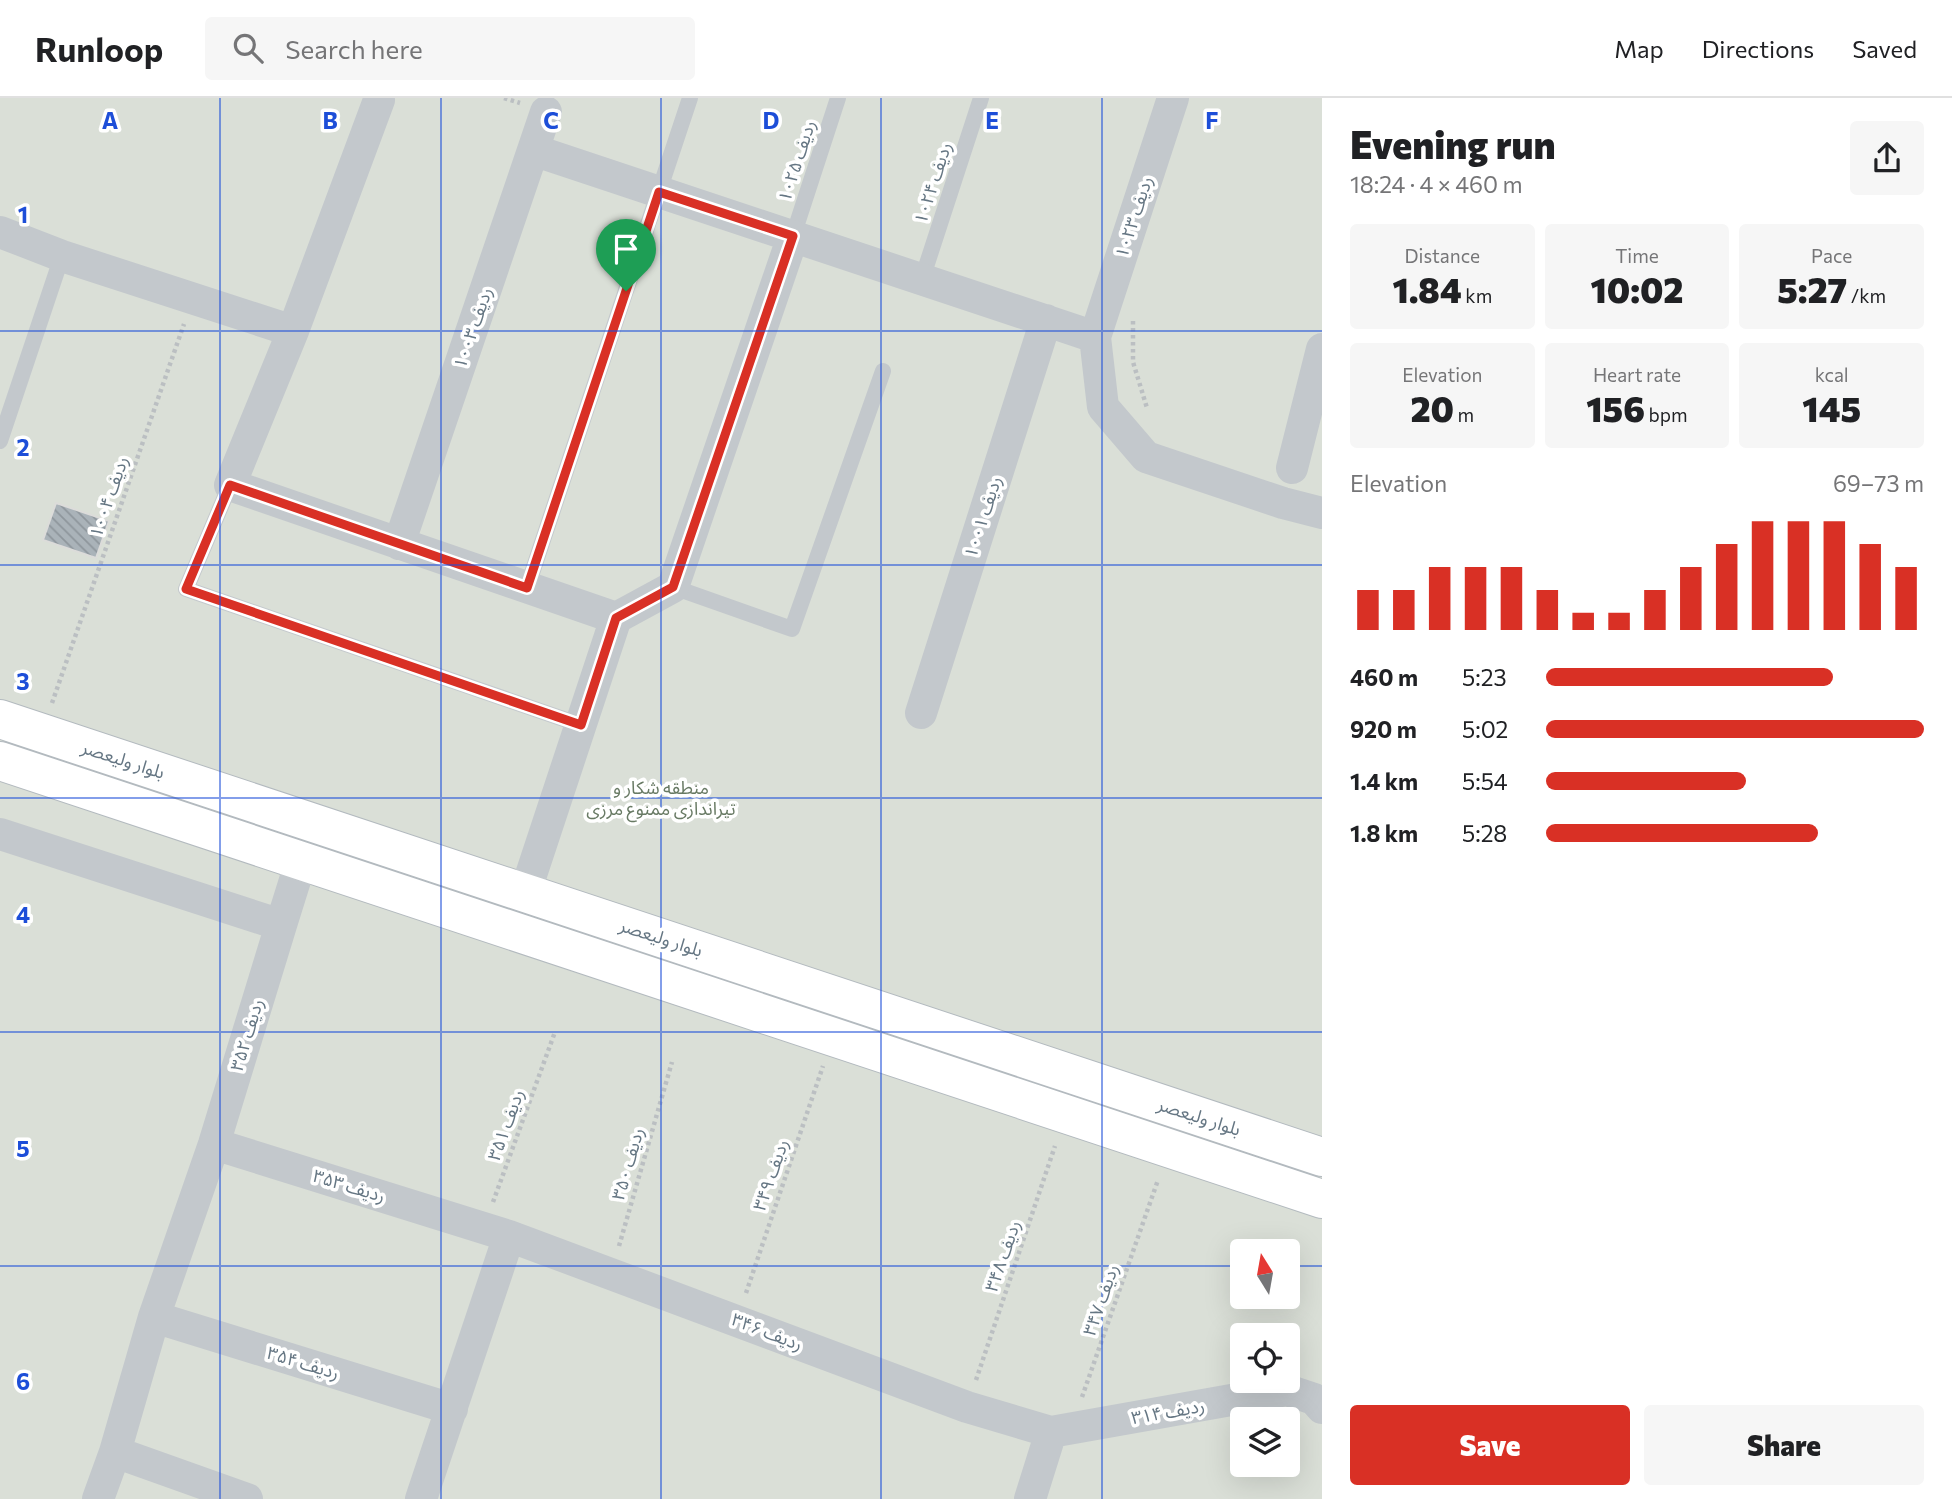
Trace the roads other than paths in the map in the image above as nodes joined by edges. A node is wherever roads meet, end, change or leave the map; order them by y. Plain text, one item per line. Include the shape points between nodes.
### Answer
1 (690, 98) edge
2 (838, 98) edge
3 (981, 98) edge
4 (1172, 98) edge
5 (379, 100) dead end
6 (549, 105) edge
7 (533, 150) junction
8 (659, 192) junction
9 (0, 232) edge
10 (793, 236) junction
11 (62, 256) junction
12 (922, 279) junction
13 (1046, 320) junction
14 (292, 331) junction
15 (1095, 337) junction
16 (1322, 349) edge
17 (883, 370) dead end
18 (0, 441) edge
19 (1292, 468) dead end
20 (230, 485) junction
21 (1322, 513) edge
22 (399, 544) junction
23 (673, 587) junction
24 (527, 588) junction
25 (616, 618) junction
26 (921, 713) dead end
27 (0, 719) edge
28 (581, 725) junction
29 (0, 761) edge
30 (0, 834) edge
31 (302, 861) junction
32 (525, 893) junction
33 (281, 925) junction
34 (214, 1144) junction
35 (1322, 1157) edge
36 (1322, 1199) edge
37 (497, 1232) junction
38 (154, 1317) junction
39 (1322, 1408) edge
40 (452, 1409) junction
41 (1060, 1431) junction
42 (115, 1452) junction
43 (98, 1499) edge
44 (247, 1499) edge
45 (421, 1499) edge
46 (1030, 1499) edge

1 - 8 lane
2 - 10 lane, ردیف ۱۰۲۵
3 - 12 lane, ردیف ۱۰۲۴
4 - 15 street, ردیف ۱۰۲۳
5 - 14 street
6 - 7 street, ردیف ۱۰۰۳
7 - 8 street
7 - 22 street, ردیف ۱۰۰۳
8 - 10 street
8 - 24 lane
9 - 11 street
10 - 12 street
10 - 23 street
11 - 14 street
11 - 18 lane
12 - 13 street
13 - 15 street
13 - 26 street, ردیف ۱۰۰۱
14 - 20 street
15 - 21 street via 1103,407 1146,457
16 - 19 street
17 - 23 lane via 792,629
20 - 22 street
20 - 28 lane via 186,589
22 - 24 street
23 - 25 street
24 - 25 street
25 - 28 street
27 - 32 street, بلوار ولیعصر
28 - 32 street
29 - 31 street
30 - 33 street
31 - 33 street, ردیف ۳۵۲
31 - 36 street
32 - 35 street, بلوار ولیعصر
33 - 34 street, ردیف ۳۵۲
34 - 37 street, ردیف ۳۵۳
34 - 38 street, ردیف ۳۵۲
37 - 40 street
37 - 41 street, ردیف ۳۴۶ via 967,1407
38 - 40 street, ردیف ۳۵۴
38 - 42 street, ردیف ۳۵۲
39 - 41 street, ردیف ۳۱۴ via 1314,1399 1287,1391
40 - 45 street
41 - 46 street
42 - 43 street, ردیف ۳۵۲
42 - 44 street

